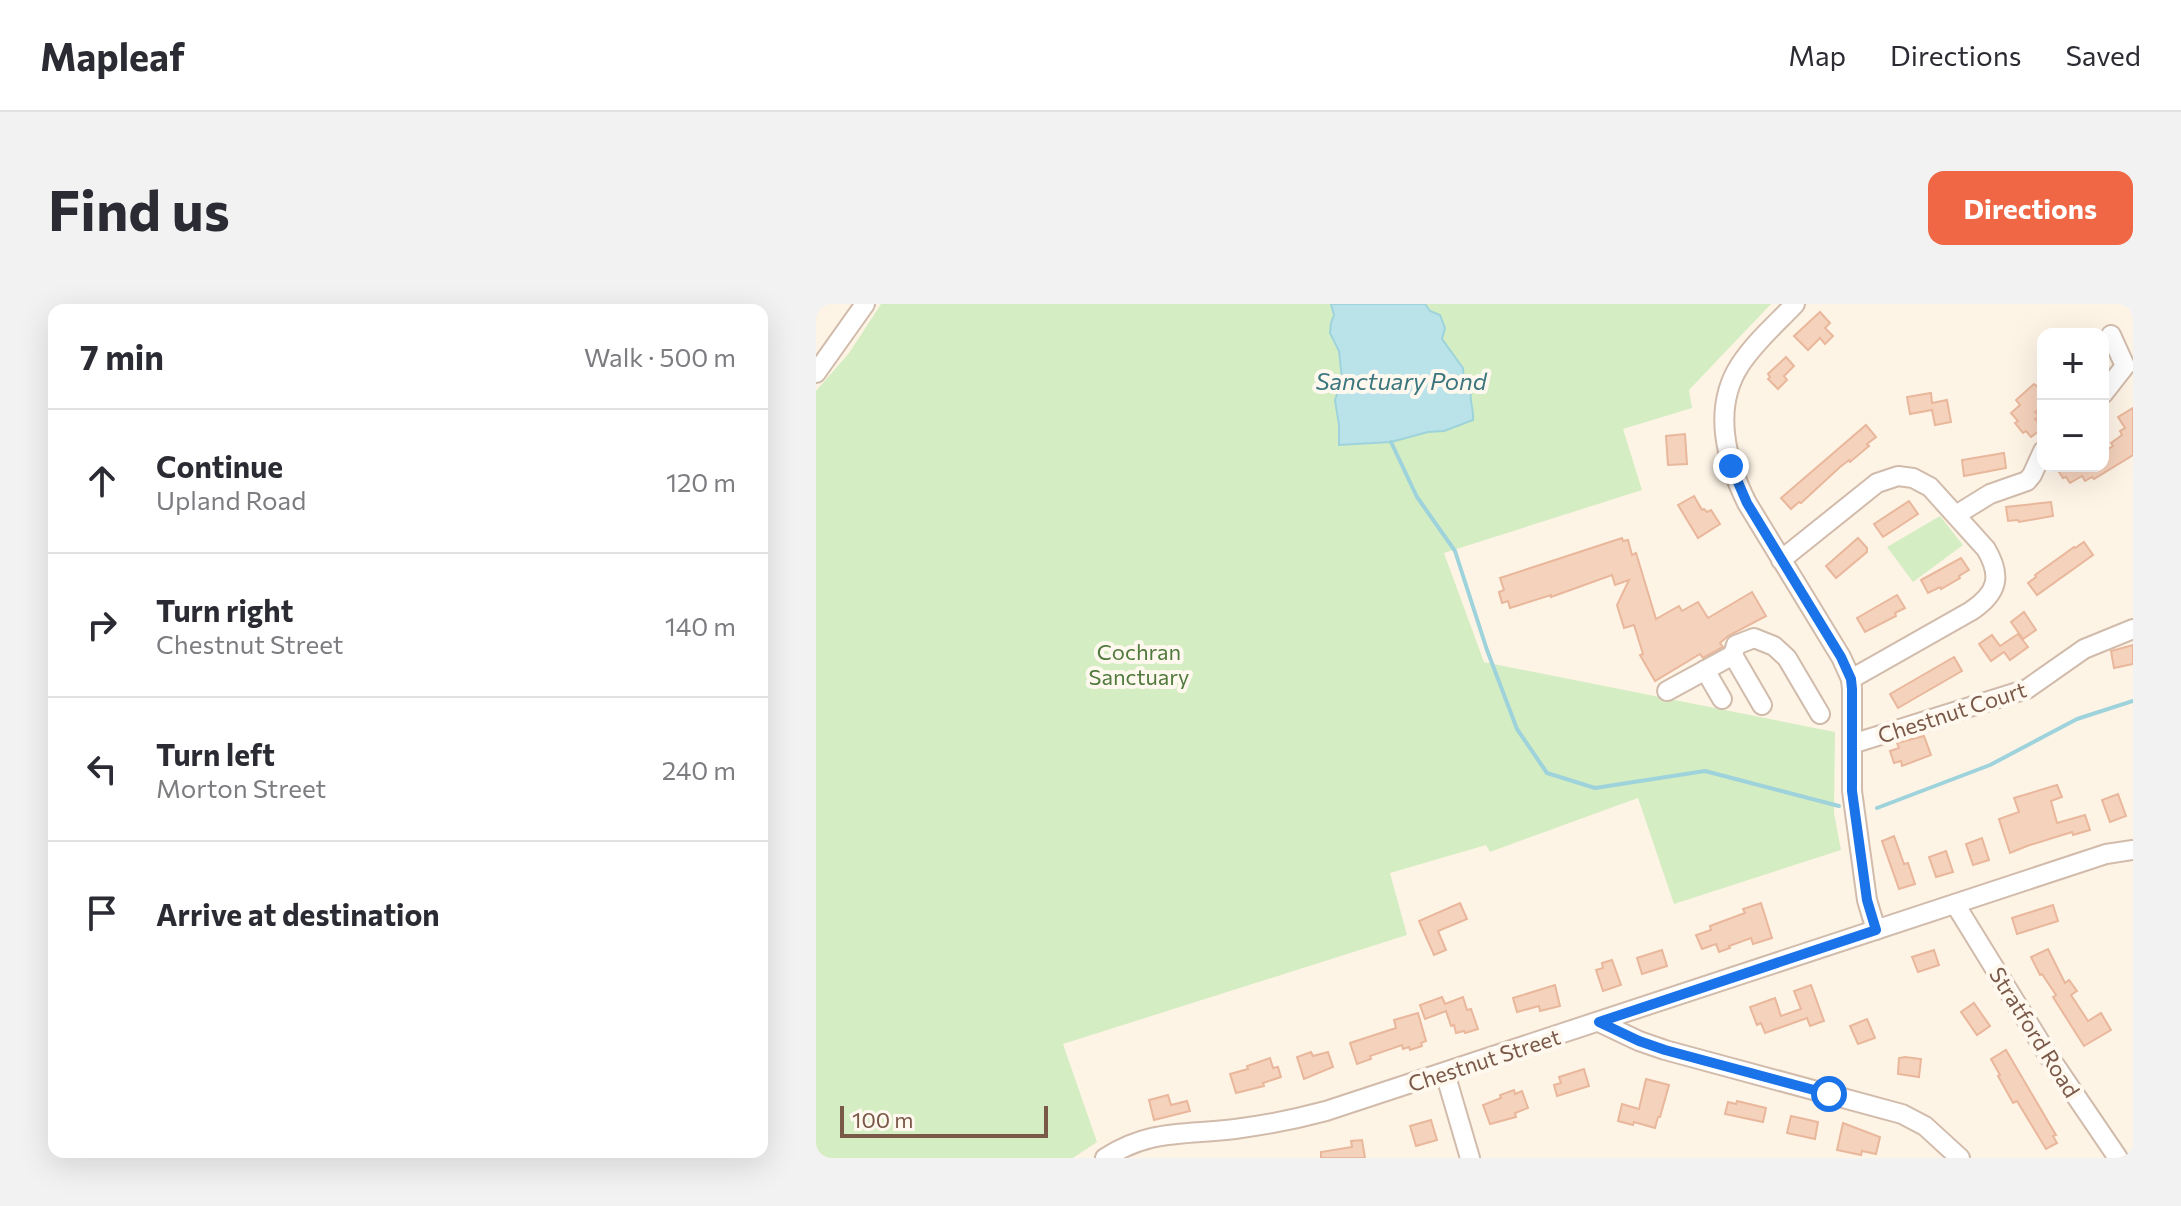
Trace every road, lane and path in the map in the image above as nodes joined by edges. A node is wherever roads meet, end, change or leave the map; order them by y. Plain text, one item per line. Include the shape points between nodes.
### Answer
1 (865, 304) edge
2 (1795, 304) edge
3 (2111, 335) dead end
4 (816, 373) edge
5 (2109, 386) edge
6 (2037, 464) edge
7 (1956, 515) junction
8 (1781, 560) junction
9 (2133, 629) edge
10 (1733, 655) junction
11 (1705, 670) junction
12 (1851, 679) junction
13 (1667, 691) dead end
14 (1722, 699) dead end
15 (1762, 705) dead end
16 (1820, 714) dead end
17 (1852, 744) junction
18 (2133, 850) edge
19 (1955, 904) junction
20 (1876, 930) junction
21 (1599, 1022) junction
22 (1445, 1073) junction
23 (1105, 1158) edge
24 (1470, 1158) edge
25 (1960, 1158) edge
26 (2118, 1158) edge

1 - 4 street
2 - 8 street via 1738,368 1724,417 1726,449 1738,486
3 - 5 street via 2125,366
6 - 7 street via 2027,481 1990,494
7 - 8 street via 1926,483 1890,477
7 - 12 street via 1991,557 1991,595
8 - 12 street
9 - 17 street, Chestnut Court via 2084,649 2027,689
10 - 11 street
10 - 15 street
10 - 16 street via 1736,645 1754,638 1774,646 1787,658
11 - 13 street
11 - 14 street
12 - 17 street
17 - 20 street via 1852,791
18 - 19 street, Chestnut Street via 2106,854
19 - 20 street, Chestnut Street
19 - 26 street, Stratford Road
20 - 21 street, Chestnut Street
21 - 22 street, Chestnut Street
21 - 25 street via 1665,1050 1902,1114 1925,1126
22 - 23 street, Chestnut Street via 1285,1121 1147,1138
22 - 24 street

